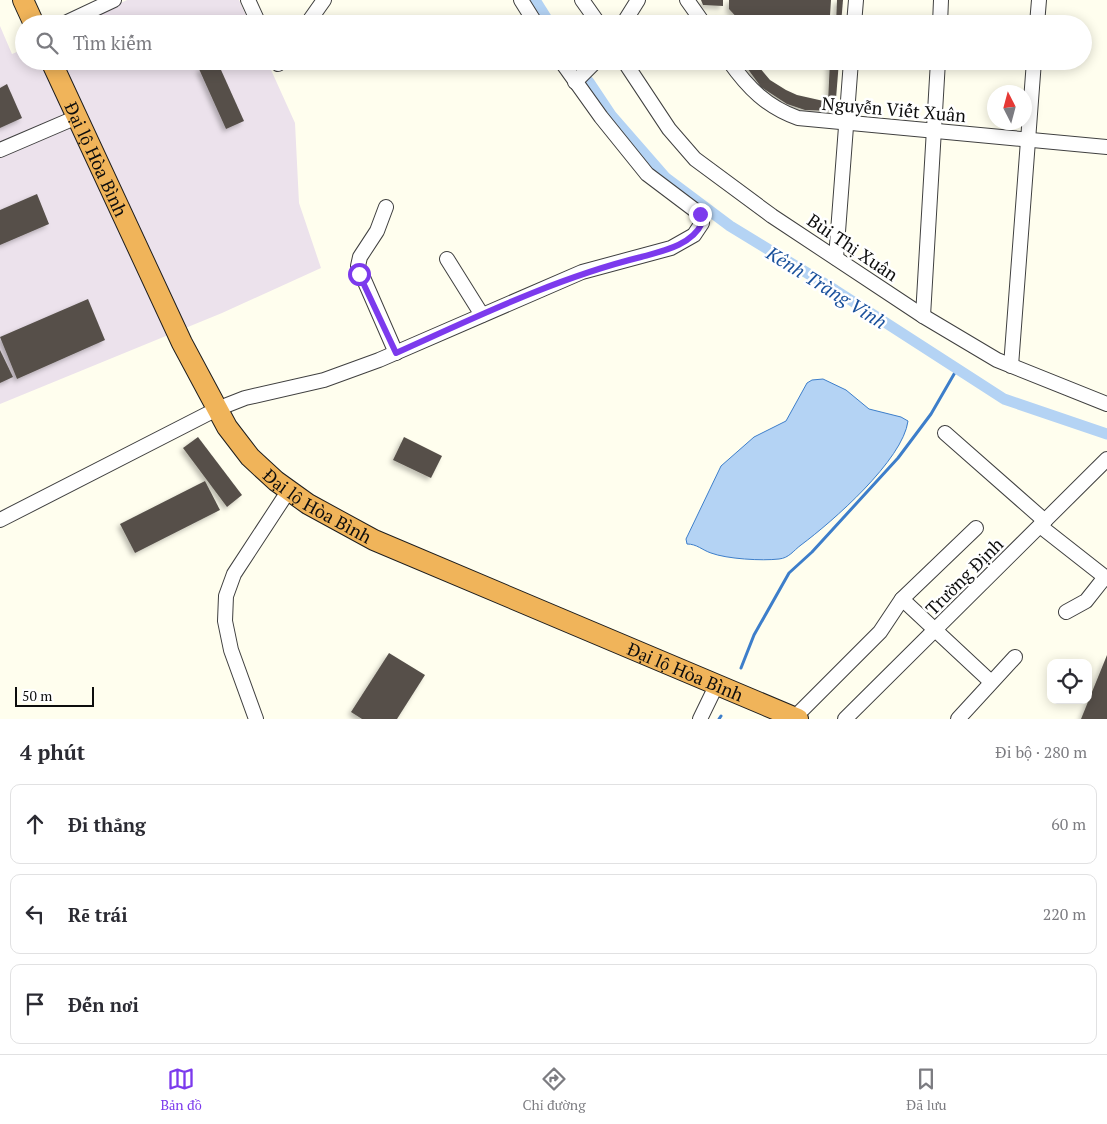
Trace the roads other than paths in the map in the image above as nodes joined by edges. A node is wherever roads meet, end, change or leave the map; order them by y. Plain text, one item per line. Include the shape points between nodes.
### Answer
1 (23, 0) edge
2 (114, 0) edge
3 (248, 0) edge
4 (324, 0) edge
5 (521, 0) edge
6 (582, 0) edge
7 (638, 0) edge
8 (687, 0) edge
9 (856, 0) edge
10 (941, 0) edge
11 (1039, 0) edge
12 (30, 15) edge
13 (82, 15) edge
14 (255, 15) edge
15 (313, 15) edge
16 (530, 15) edge
17 (593, 15) edge
18 (628, 15) edge
19 (698, 15) edge
20 (855, 15) edge
21 (940, 15) edge
22 (1038, 15) edge
23 (55, 70) edge
24 (567, 70) edge
25 (587, 70) edge
26 (630, 70) edge
27 (737, 70) edge
28 (850, 70) edge
29 (937, 70) edge
30 (1033, 70) edge
31 (575, 82) junction
32 (77, 117) junction
33 (845, 123) junction
34 (934, 131) junction
35 (1028, 140) junction
36 (1107, 147) edge
37 (0, 150) edge
38 (386, 207) dead end
39 (836, 258) junction
40 (447, 259) dead end
41 (482, 316) junction
42 (923, 316) junction
43 (396, 353) junction
44 (1011, 366) junction
45 (1107, 404) edge
46 (217, 409) junction
47 (944, 433) dead end
48 (1107, 459) edge
49 (289, 490) junction
50 (0, 520) edge
51 (1042, 523) junction
52 (976, 528) dead end
53 (902, 599) junction
54 (1066, 612) dead end
55 (936, 632) junction
56 (1015, 657) dead end
57 (991, 682) junction
58 (717, 684) junction
59 (796, 718) edge
60 (256, 719) edge
61 (700, 719) edge
62 (846, 719) edge
63 (958, 719) edge

1 - 12 highway
2 - 13 street
3 - 14 street
4 - 15 street
5 - 16 street
6 - 17 street
7 - 18 street
8 - 19 street
9 - 20 street
10 - 21 street
11 - 22 street
23 - 32 highway, Đại lộ Hòa Bình
24 - 31 street
25 - 31 street
26 - 39 street, Bùi Thị Xuân via 669,129 695,159
27 - 33 street, Nguyễn Viết Xuân via 758,97 775,109 811,121
28 - 33 street
29 - 34 street
30 - 35 street
31 - 41 street via 646,174 696,211 702,223 694,235 671,248 582,272
32 - 37 street
32 - 46 highway, Đại lộ Hòa Bình via 182,344
33 - 34 street, Nguyễn Viết Xuân
33 - 39 street
34 - 35 street, Nguyễn Viết Xuân
34 - 42 street
35 - 36 street, Nguyễn Viết Xuân
35 - 44 street
38 - 43 street via 358,266
39 - 42 street, Bùi Thị Xuân
40 - 41 street
41 - 43 street
42 - 44 street, Bùi Thị Xuân
43 - 46 street via 324,380 245,398
44 - 45 street, Bùi Thị Xuân
46 - 49 highway, Đại lộ Hòa Bình via 250,456
46 - 50 street
47 - 51 street
48 - 51 street, Trường Định
49 - 58 highway, Đại lộ Hòa Bình via 330,518 374,540
49 - 60 street via 234,574 226,596 225,621 231,650
51 - 54 street via 1105,577 1086,601
51 - 55 street, Trường Định
52 - 53 street
53 - 55 street
53 - 59 street via 880,632
55 - 57 street
55 - 62 street, Trường Định
56 - 57 street
57 - 63 street
58 - 59 highway, Đại lộ Hòa Bình
58 - 61 street

